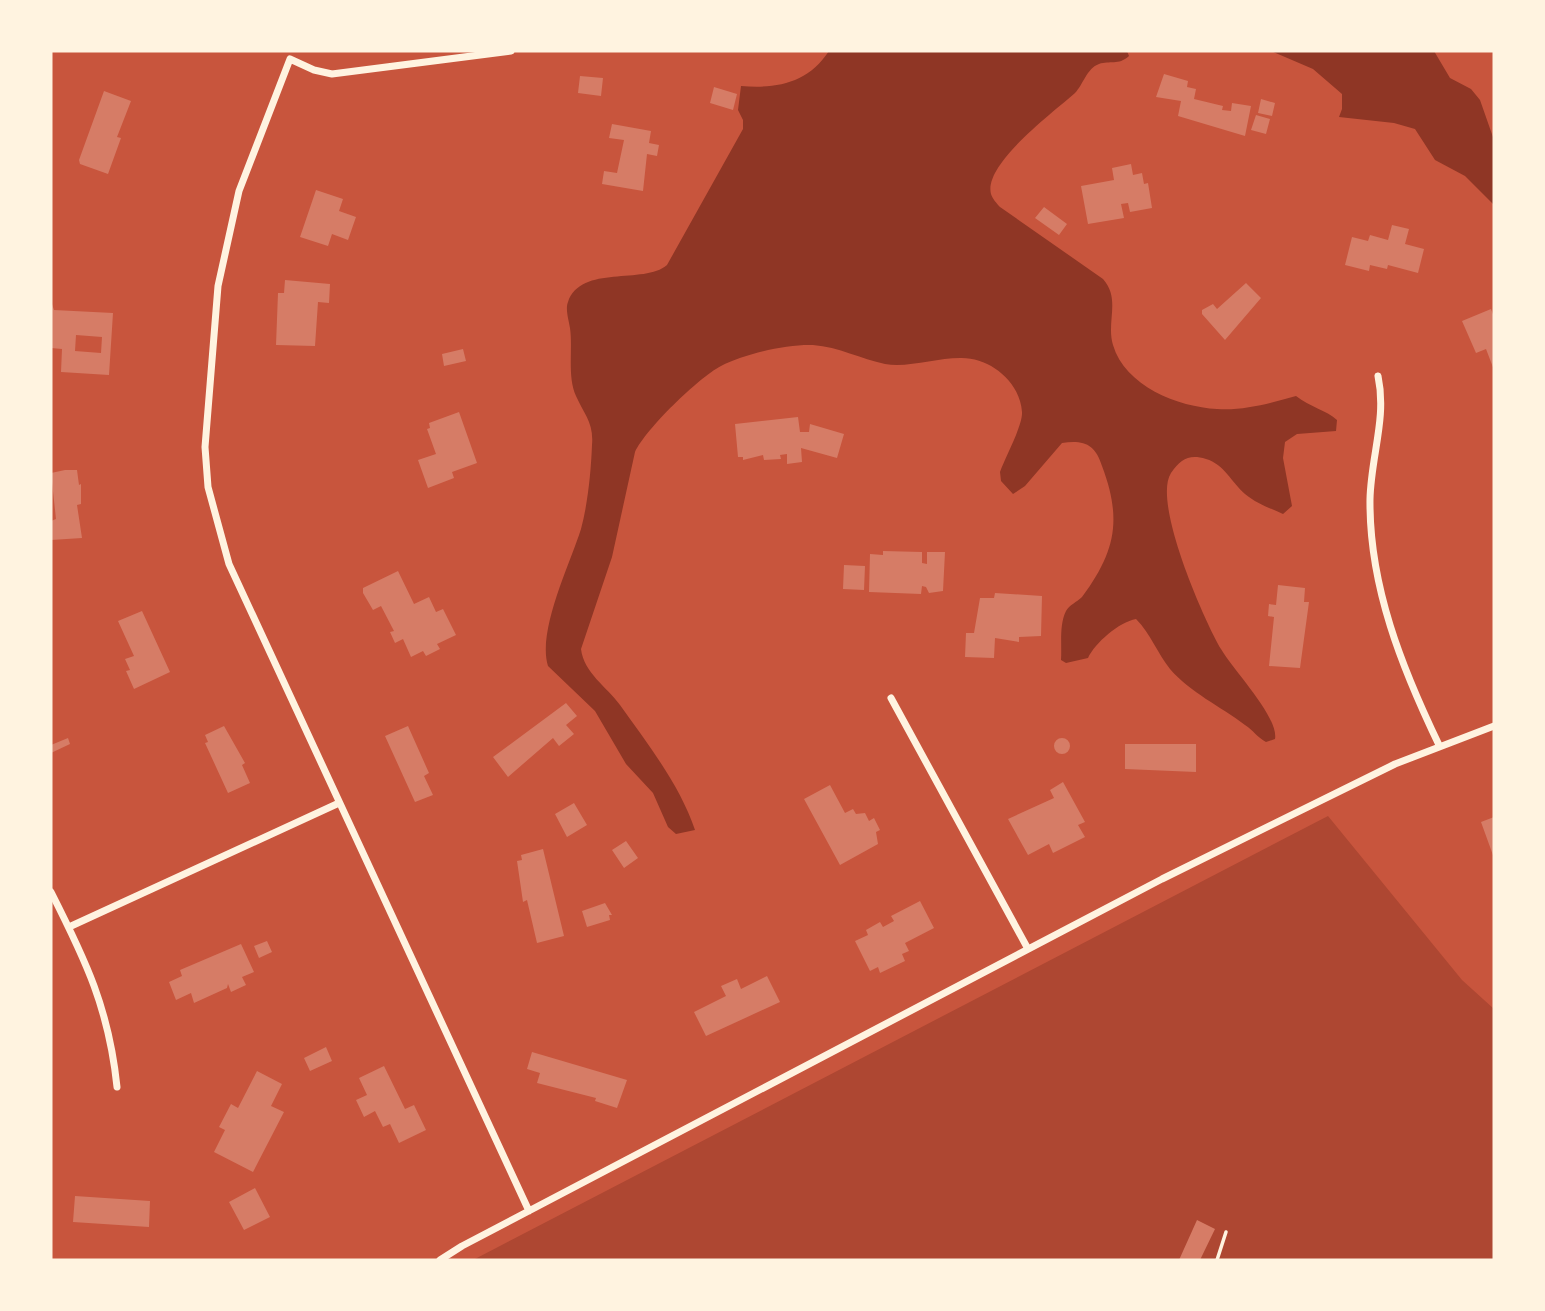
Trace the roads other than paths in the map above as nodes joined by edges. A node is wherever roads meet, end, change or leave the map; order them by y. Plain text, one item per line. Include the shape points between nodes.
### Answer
1 (511, 51) edge
2 (1378, 376) dead end
3 (891, 698) dead end
4 (1494, 726) edge
5 (1439, 745) junction
6 (340, 803) junction
7 (51, 892) edge
8 (69, 927) junction
9 (1028, 949) junction
10 (117, 1087) dead end
11 (529, 1211) junction
12 (440, 1260) edge

1 - 6 street via 332,74 290,59 225,240 205,423 208,487 229,564
2 - 5 street via 1382,412 1370,495 1375,566 1397,647
3 - 9 street
4 - 5 street
5 - 9 street via 1162,878
6 - 8 street
6 - 11 street
7 - 8 street
8 - 10 street via 104,1009
9 - 11 street
11 - 12 street

